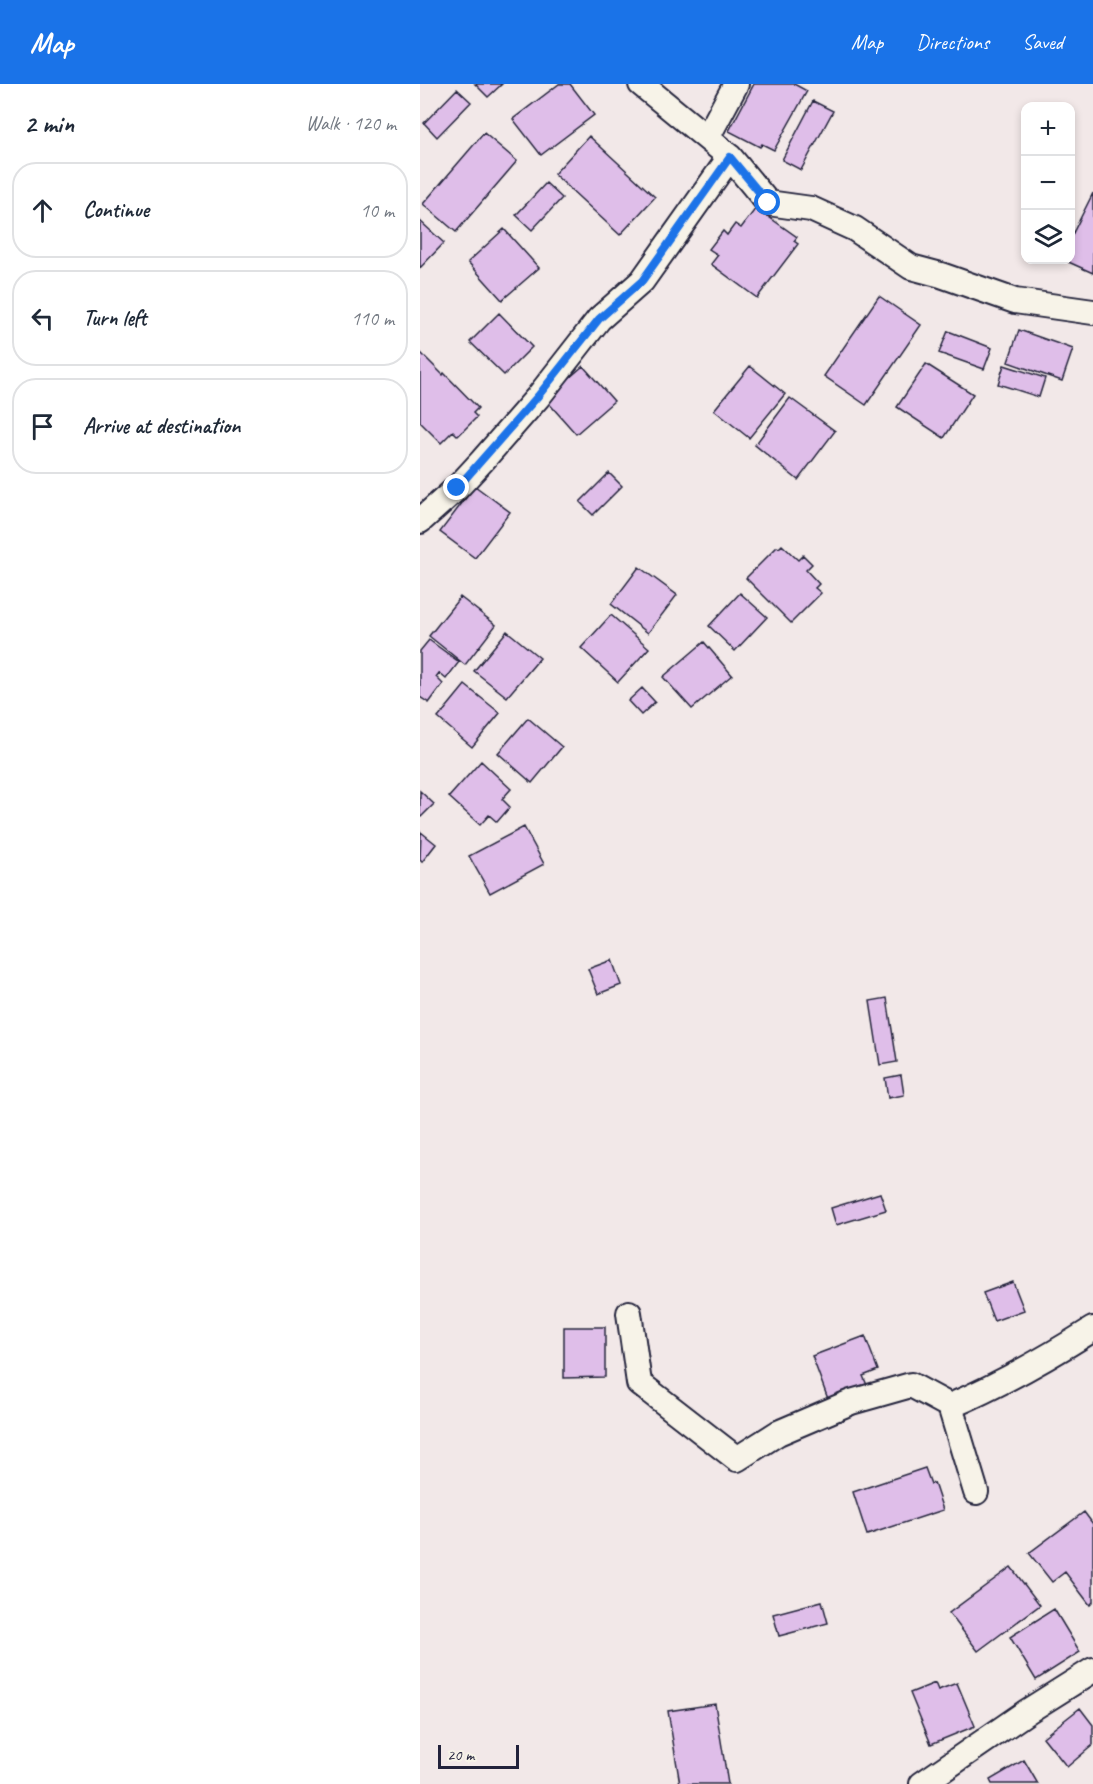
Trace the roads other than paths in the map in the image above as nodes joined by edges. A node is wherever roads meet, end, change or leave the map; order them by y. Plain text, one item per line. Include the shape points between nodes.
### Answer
1 (641, 84) edge
2 (736, 84) edge
3 (707, 138) junction
4 (730, 157) junction
5 (1093, 312) edge
6 (420, 521) edge
7 (629, 1313) dead end
8 (1093, 1329) edge
9 (950, 1406) junction
10 (976, 1492) dead end
11 (1093, 1670) edge
12 (922, 1784) edge

1 - 3 street
2 - 3 street
3 - 4 street
4 - 5 street via 768,203 811,209 855,229 911,267 1015,301
4 - 6 street via 642,281 599,319 482,461
7 - 9 street via 639,1383 737,1459 778,1432 851,1402 911,1385
8 - 9 street via 1052,1355
9 - 10 street
11 - 12 street

